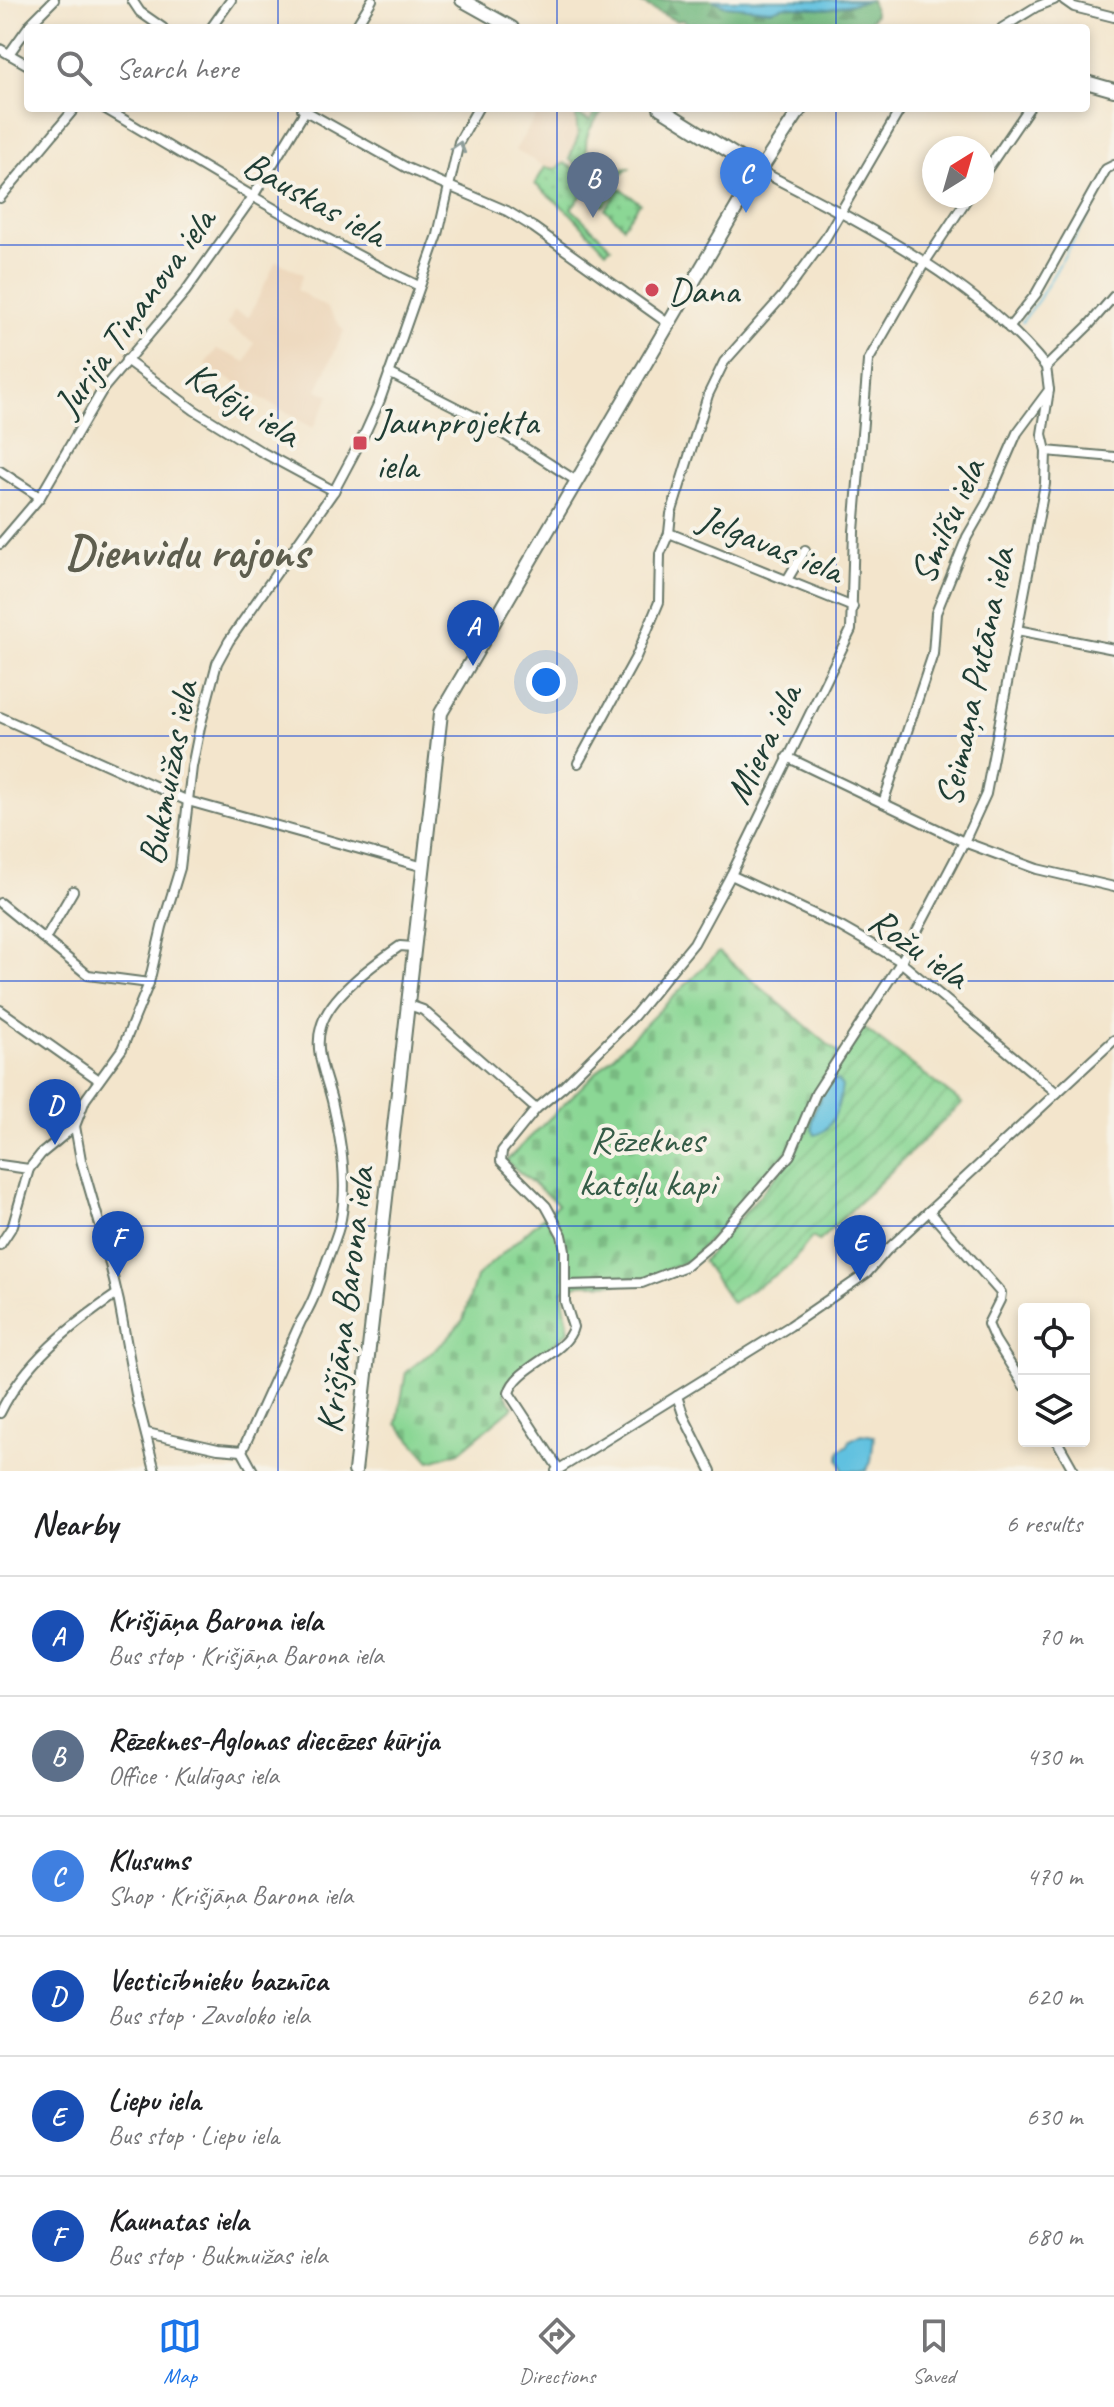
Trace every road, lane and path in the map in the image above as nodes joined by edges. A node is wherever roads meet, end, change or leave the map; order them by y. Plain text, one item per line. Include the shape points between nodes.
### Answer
1 (54, 0) edge
2 (132, 0) edge
3 (231, 0) edge
4 (372, 0) edge
5 (462, 0) edge
6 (1054, 0) edge
7 (1064, 0) edge
8 (1114, 17) edge
9 (32, 24) edge
10 (157, 24) edge
11 (214, 24) edge
12 (357, 24) edge
13 (505, 24) edge
14 (1008, 24) edge
15 (24, 33) edge
16 (0, 49) edge
17 (9, 54) junction
18 (24, 63) edge
19 (1090, 83) edge
20 (1114, 90) edge
21 (72, 112) edge
22 (111, 112) edge
23 (303, 112) edge
24 (310, 112) edge
25 (476, 112) edge
26 (666, 112) edge
27 (798, 112) edge
28 (899, 112) edge
29 (1026, 112) edge
30 (994, 159) edge
31 (1114, 165) edge
32 (759, 170) junction
33 (450, 189) junction
34 (0, 198) edge
35 (252, 198) junction
36 (961, 208) edge
37 (838, 214) junction
38 (925, 262) junction
39 (419, 286) junction
40 (1114, 296) edge
41 (669, 324) junction
42 (1009, 328) junction
43 (126, 360) junction
44 (1046, 367) junction
45 (389, 373) junction
46 (1049, 390) junction
47 (1046, 451) junction
48 (1114, 457) edge
49 (0, 471) edge
50 (575, 480) junction
51 (334, 491) junction
52 (40, 497) junction
53 (669, 533) junction
54 (0, 544) edge
55 (805, 550) dead end
56 (787, 580) junction
57 (853, 607) junction
58 (1017, 630) junction
59 (1114, 649) edge
60 (0, 717) edge
61 (787, 757) junction
62 (578, 763) dead end
63 (188, 801) junction
64 (883, 803) junction
65 (964, 842) junction
66 (424, 867) junction
67 (731, 875) junction
68 (1114, 887) edge
69 (73, 891) dead end
70 (0, 903) edge
71 (45, 939) junction
72 (413, 947) junction
73 (901, 962) junction
74 (149, 983) junction
75 (409, 1005) junction
76 (0, 1010) edge
77 (1114, 1040) edge
78 (99, 1080) junction
79 (1057, 1093) junction
80 (536, 1109) junction
81 (75, 1126) junction
82 (0, 1165) edge
83 (29, 1169) junction
84 (929, 1211) junction
85 (0, 1245) edge
86 (567, 1285) junction
87 (117, 1294) junction
88 (1018, 1376) edge
89 (677, 1396) junction
90 (0, 1413) edge
91 (147, 1433) junction
92 (1060, 1447) edge
93 (242, 1451) junction
94 (558, 1470) edge
95 (155, 1471) edge
96 (253, 1471) edge
97 (355, 1471) edge
98 (711, 1471) edge
99 (1074, 1471) edge

1 - 9 street
2 - 10 street
3 - 11 street
4 - 12 street
5 - 13 main road
6 - 14 street
7 - 8 street
15 - 17 street
16 - 17 street
17 - 18 street
19 - 20 main road
21 - 34 street
22 - 35 street, Bauskas iela
23 - 35 street, Jurija Tiņanova iela
24 - 33 street
33 -> 25 street, Bukmuižas iela via 459,142
26 - 32 main road
27 - 32 main road, Krišjāņa Barona iela
28 - 37 street, Jelgavas iela
29 - 30 street
31 - 42 street via 1106,169 1036,294
32 - 37 street
32 - 41 main road, Krišjāņa Barona iela
33 - 39 street, Bukmuižas iela
33 - 41 street via 533,227
35 - 39 street, Bauskas iela
35 - 43 street, Jurija Tiņanova iela via 185,292
36 - 38 street, Miera iela
37 - 38 street
37 - 53 street, Jelgavas iela via 782,297 724,362 708,395
38 - 42 street
38 - 57 street, Miera iela via 868,361
39 - 45 street, Bukmuižas iela
40 - 44 street
41 - 50 main road, Krišjāņa Barona iela
42 - 44 street
43 - 51 street, Kalēju iela via 221,426
43 - 52 street, Jurija Tiņanova iela via 93,404
44 - 46 street
45 - 50 street via 483,421
45 - 51 street, Bukmuižas iela
46 - 47 street, Seimaņa Putāna iela via 1042,434
46 - 64 street, Smilšu iela via 1017,433 941,600 933,654
47 - 48 street
47 - 58 street, Seimaņa Putāna iela via 1045,484
49 - 52 street
50 - 66 main road, Krišjāņa Barona iela via 443,707
51 - 63 street, Bukmuižas iela via 217,663
52 - 54 street, Jurija Tiņanova iela
53 - 56 street, Jelgavas iela
53 - 62 street, Jelgavas iela via 660,554 659,602 636,657
55 - 56 street
56 - 57 street, Jelgavas iela
57 - 61 street, Miera iela via 851,630
58 - 59 street
58 - 65 street, Seimaņa Putāna iela via 986,794
60 - 63 street
61 - 64 street
61 - 67 street, Miera iela
63 - 66 street
63 - 74 street, Bukmuižas iela via 180,868
64 - 65 street
65 - 68 street via 1037,869
65 - 73 street, Seimaņa Putāna iela
66 - 72 main road, Krišjāņa Barona iela
67 - 73 street, Rožu iela
67 - 80 street, Miera iela via 694,943 634,1016
69 - 71 street
70 - 71 street
71 - 74 street via 88,975
72 - 75 main road, Krišjāņa Barona iela
72 - 93 street via 400,946 360,977 322,1023 320,1056 343,1165 341,1220 311,1307
73 - 79 street, Rožu iela
73 - 86 street, Seimaņa Putāna iela via 816,1093 790,1155 699,1256 649,1282
74 - 78 street, Bukmuižas iela via 122,1049
75 - 80 street via 423,1010
75 - 97 main road, Krišjāņa Barona iela
76 - 78 street
77 - 79 street
78 - 81 street, Bukmuižas iela
79 - 84 street
80 - 86 street, Miera iela via 502,1151 501,1161 555,1219 565,1250
81 - 83 street
81 - 87 street
82 - 83 street
83 - 85 street via 13,1225
84 - 88 street via 1001,1293 988,1324
84 - 89 street via 867,1273
86 - 94 street via 571,1335 516,1380 509,1393
87 - 90 street via 27,1369
87 - 91 street
89 - 94 street
89 - 98 street
91 - 93 street
91 - 95 street
92 - 99 street
93 - 96 street

